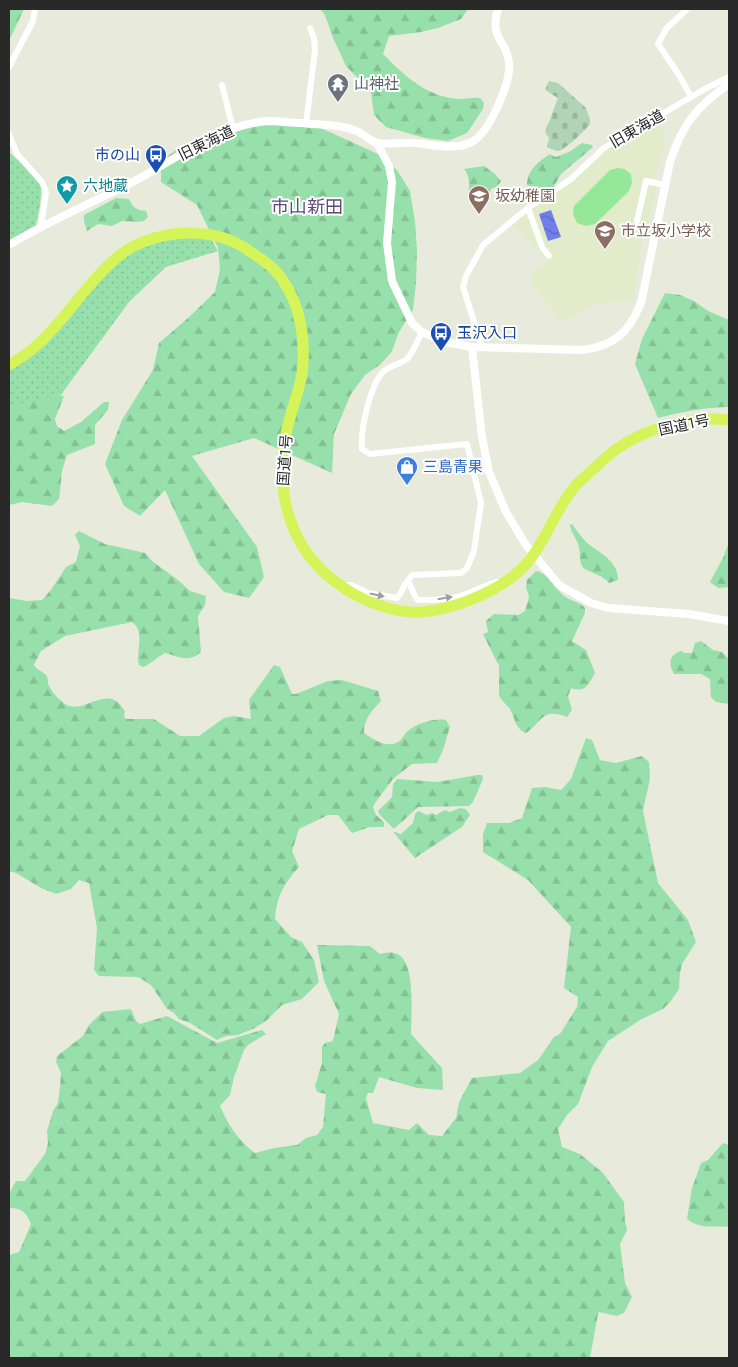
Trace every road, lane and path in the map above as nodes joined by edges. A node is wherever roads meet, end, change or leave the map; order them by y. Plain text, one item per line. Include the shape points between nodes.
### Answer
1 (35, 9) edge
2 (498, 9) edge
3 (687, 9) edge
4 (310, 28) dead end
5 (9, 66) edge
6 (729, 78) edge
7 (729, 84) edge
8 (222, 85) dead end
9 (691, 98) junction
10 (306, 124) junction
11 (234, 129) junction
12 (9, 134) edge
13 (377, 143) junction
14 (666, 184) junction
15 (528, 208) junction
16 (637, 221) dead end
17 (41, 226) junction
18 (9, 245) edge
19 (549, 256) dead end
20 (422, 332) junction
21 (472, 347) junction
22 (482, 347) junction
23 (9, 365) edge
24 (729, 420) edge
25 (506, 580) junction
26 (408, 582) junction
27 (339, 585) junction
28 (729, 621) edge

1 - 5 street via 34,21
2 - 13 street via 495,23 508,56 507,82 490,121 475,140 449,147
3 - 9 street via 666,29 658,44
4 - 10 street via 315,50
6 - 9 street, 旧東海道
7 - 14 street via 701,106 686,125 677,142
8 - 11 street
9 - 15 street, 旧東海道 via 604,148 571,179
10 - 11 street, 旧東海道 via 270,121
10 - 13 street, 旧東海道 via 355,130
11 - 17 street, 旧東海道
12 - 17 street via 17,154 42,182 46,192
13 - 20 street via 389,166 392,182 386,242 392,281 412,322
14 - 16 street via 646,182
14 - 22 street via 640,304 625,332 599,348 582,350
15 - 19 street via 542,247
15 - 22 street, 旧東海道 via 483,245 464,281 465,295
17 - 18 street, 旧東海道
20 - 21 street via 445,342
20 - 26 street via 407,359 384,370 376,380 361,441 362,449 370,454 467,444 481,503 468,568 461,573 412,574
21 - 22 street
21 - 28 street via 489,472 526,544 559,584 591,603 608,608 689,614
23 - 27 highway, 国道1号 via 52,331 100,274 132,247 180,233 220,237 242,245 281,278 300,319 302,374 286,433 282,495 306,553
24 - 25 highway, 国道1号 via 716,418 664,427 616,450 573,488 527,563
26 -> 25 street via 418,600 433,600 465,595
25 - 27 highway, 国道1号 via 484,594 449,608 411,612 376,605
27 -> 26 street via 351,585 368,593 397,598

